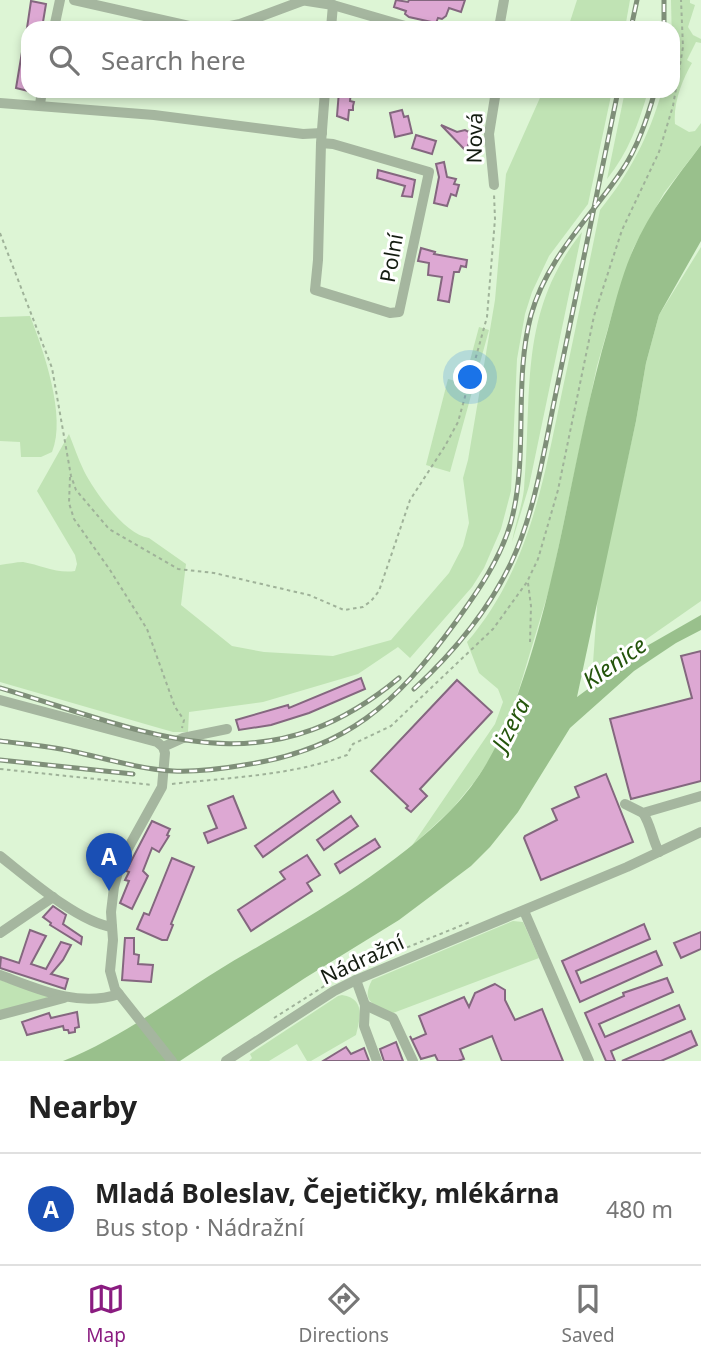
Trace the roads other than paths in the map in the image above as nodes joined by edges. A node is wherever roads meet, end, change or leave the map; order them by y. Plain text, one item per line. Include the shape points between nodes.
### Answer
1 (60, 0) edge
2 (74, 0) edge
3 (302, 0) edge
4 (504, 0) edge
5 (333, 5) junction
6 (56, 21) edge
7 (167, 21) edge
8 (248, 21) edge
9 (332, 21) edge
10 (388, 21) edge
11 (500, 21) edge
12 (41, 98) edge
13 (324, 98) edge
14 (495, 98) edge
15 (0, 103) edge
16 (40, 104) junction
17 (321, 138) junction
18 (494, 186) road end
19 (0, 700) edge
20 (227, 729) dead end
21 (163, 747) junction
22 (701, 796) edge
23 (625, 804) dead end
24 (643, 813) junction
25 (701, 832) edge
26 (659, 852) junction
27 (0, 856) edge
28 (53, 897) junction
29 (524, 911) junction
30 (112, 927) junction
31 (0, 933) edge
32 (0, 975) edge
33 (356, 980) junction
34 (119, 994) junction
35 (64, 998) junction
36 (366, 1005) junction
37 (0, 1016) edge
38 (172, 1061) edge
39 (226, 1061) edge
40 (377, 1061) edge
41 (413, 1061) edge
42 (589, 1061) edge

1 - 6 street
2 - 7 street
3 - 5 street
3 - 8 street
4 - 11 street
5 - 9 street
5 - 10 street
12 - 16 street
13 - 17 street, Polní
14 - 18 street, Nová via 489,134
15 - 16 street
16 - 17 street
17 - 17 street, Polní via 315,290 399,312 429,172
19 - 21 street
20 - 21 street
21 - 30 street via 162,786 119,867
22 - 24 street
23 - 24 street
24 - 26 street
25 - 26 street, Nádražní
26 - 29 street, Nádražní
27 - 28 street
28 - 30 street via 93,922
28 - 31 street
29 - 33 street, Nádražní
29 - 42 street
30 - 34 street via 110,975
32 - 35 street
33 - 36 street
33 - 39 street, Nádražní
34 - 35 street via 101,999
34 - 38 street
35 - 37 street
36 - 40 street via 364,1026
36 - 41 street via 393,1018

